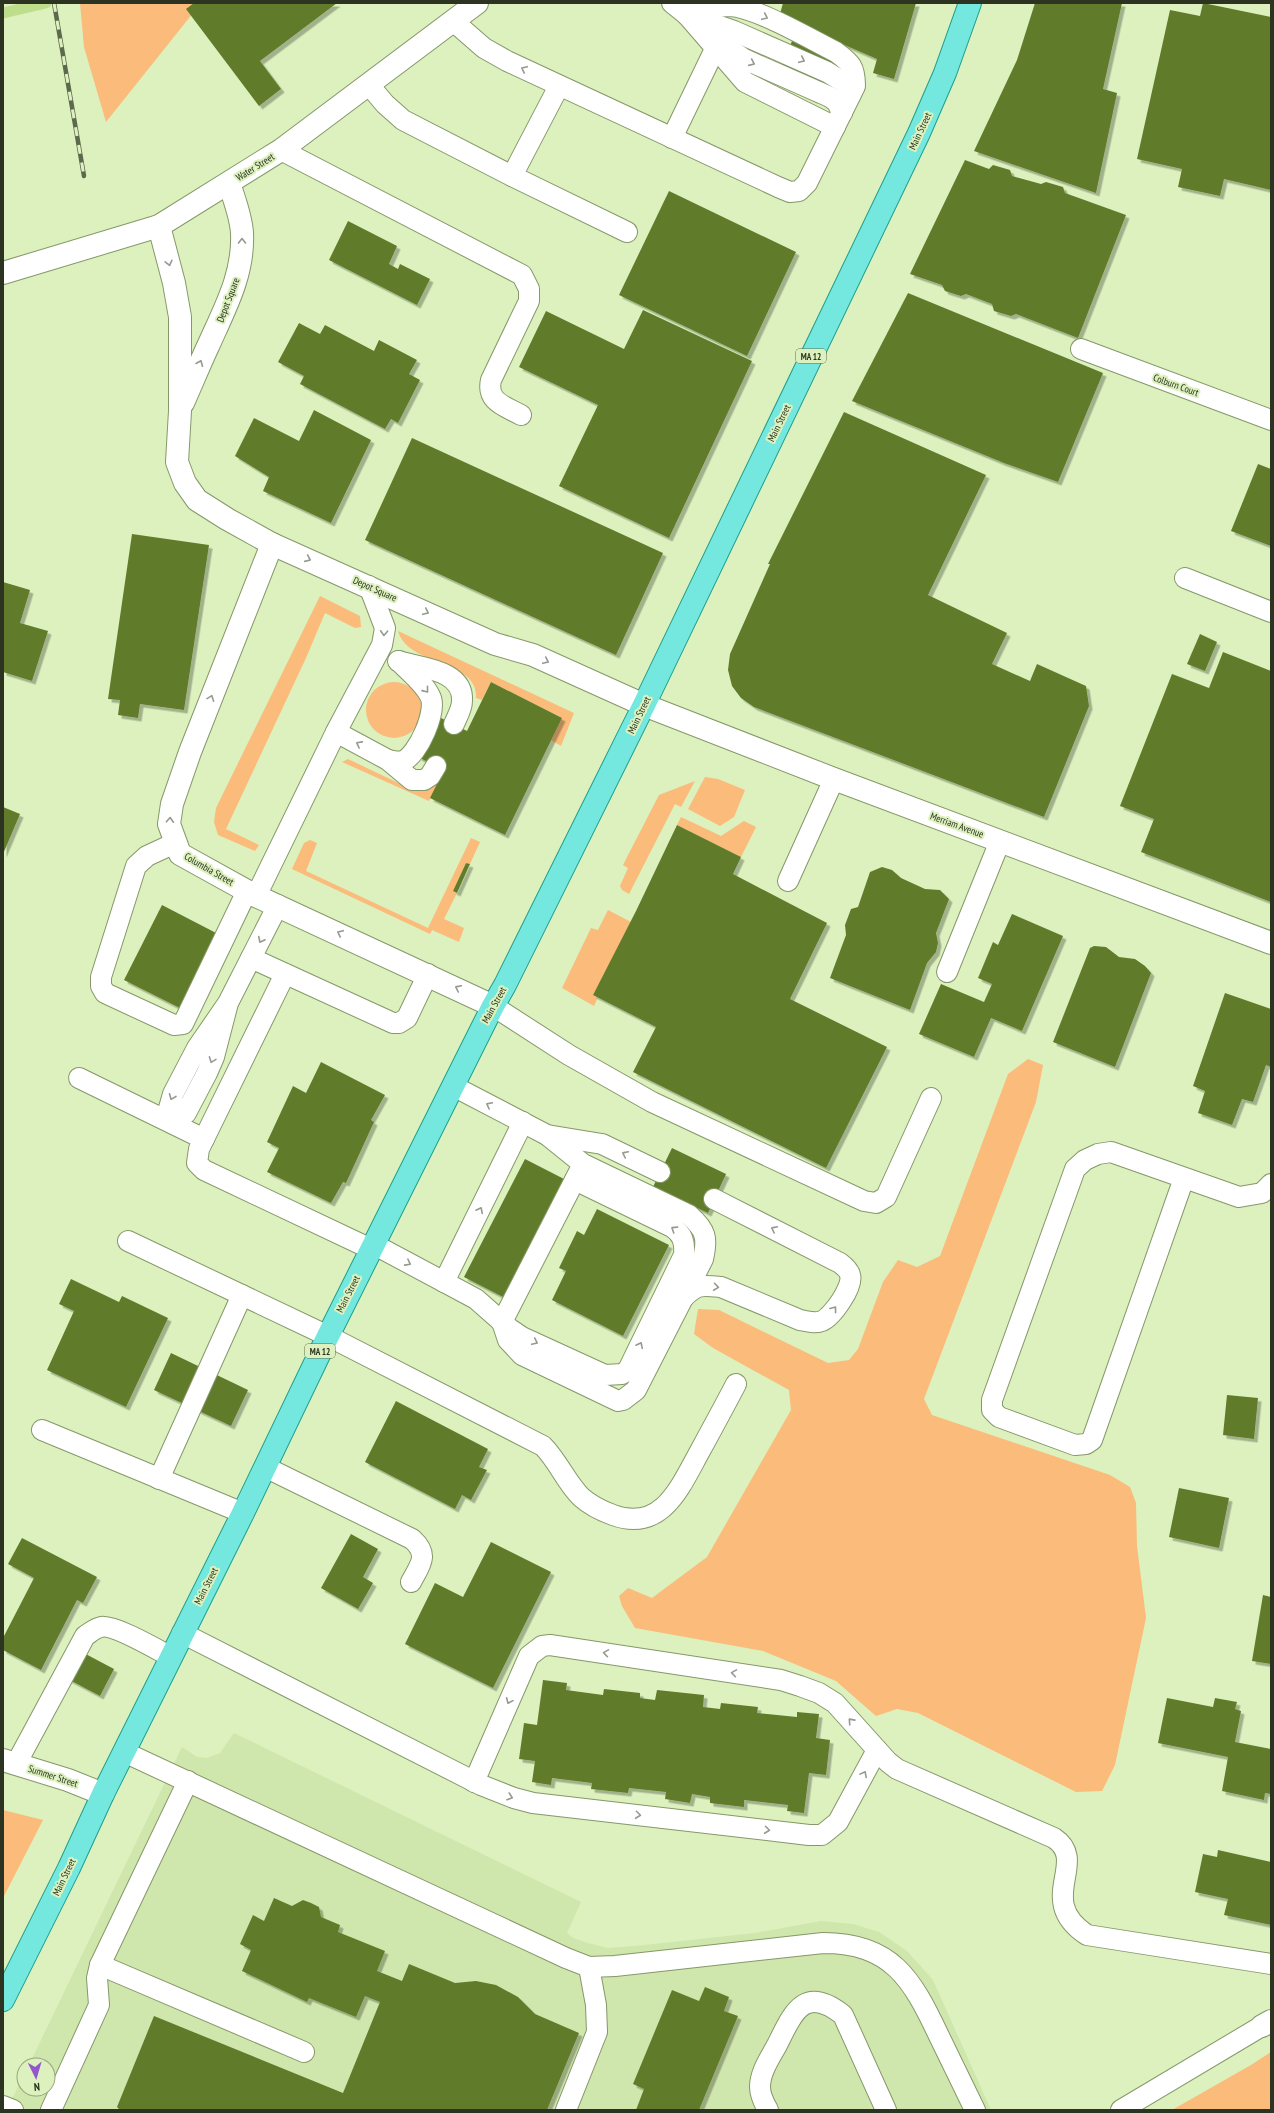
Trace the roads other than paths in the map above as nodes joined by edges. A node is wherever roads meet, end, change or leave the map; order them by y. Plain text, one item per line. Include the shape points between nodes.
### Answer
1 (477, 3) edge
2 (672, 3) edge
3 (970, 3) edge
4 (691, 9) edge
5 (453, 21) junction
6 (715, 49) junction
7 (369, 85) junction
8 (559, 86) junction
9 (842, 112) junction
10 (672, 138) junction
11 (282, 150) junction
12 (512, 176) junction
13 (229, 183) junction
14 (159, 226) junction
15 (627, 232) dead end
16 (3, 273) edge
17 (1081, 349) dead end
18 (180, 411) junction
19 (521, 415) dead end
20 (1271, 420) edge
21 (272, 544) junction
22 (1185, 578) dead end
23 (369, 586) junction
24 (1271, 612) edge
25 (377, 652) junction
26 (399, 661) junction
27 (644, 705) junction
28 (454, 724) dead end
29 (336, 732) junction
30 (388, 760) junction
31 (436, 766) dead end
32 (834, 779) junction
33 (1000, 841) junction
34 (175, 843) junction
35 (788, 881) dead end
36 (252, 893) junction
37 (278, 905) junction
38 (1271, 943) edge
39 (251, 958) junction
40 (947, 972) dead end
41 (285, 974) junction
42 (428, 974) junction
43 (493, 1006) junction
44 (80, 1078) dead end
45 (453, 1086) junction
46 (931, 1098) dead end
47 (524, 1122) junction
48 (172, 1123) junction
49 (547, 1135) junction
50 (204, 1139) junction
51 (660, 1172) dead end
52 (1184, 1178) junction
53 (572, 1179) junction
54 (1271, 1184) edge
55 (714, 1199) dead end
56 (128, 1241) dead end
57 (372, 1247) junction
58 (444, 1282) junction
59 (242, 1295) junction
60 (682, 1299) junction
61 (502, 1322) junction
62 (328, 1336) junction
63 (736, 1384) dead end
64 (42, 1430) dead end
65 (265, 1467) junction
66 (159, 1479) junction
67 (243, 1513) junction
68 (411, 1582) dead end
69 (182, 1634) junction
70 (171, 1656) junction
71 (877, 1750) junction
72 (124, 1752) junction
73 (10, 1762) edge
74 (188, 1781) junction
75 (474, 1782) junction
76 (103, 1794) junction
77 (1271, 1964) edge
78 (100, 1965) junction
79 (589, 1967) junction
80 (3, 2000) edge
81 (1267, 2023) edge
82 (304, 2052) dead end
83 (3, 2106) edge
84 (13, 2110) edge
85 (51, 2110) edge
86 (566, 2110) edge
87 (768, 2110) edge
88 (886, 2110) edge
89 (975, 2110) edge
90 (1120, 2110) edge

1 - 5 street, Water Street
2 - 4 lane
3 - 27 main road, Main Street / MA 12 via 945,74 920,133
4 - 6 lane
4 -> 9 lane via 827,72 845,83
5 - 7 street, Water Street
8 -> 5 lane via 484,48
6 - 9 lane via 744,82
6 - 10 lane
7 - 11 street, Water Street
7 - 12 lane via 385,104 404,120
8 - 10 lane
8 - 12 lane
9 - 10 lane via 807,183 799,191 790,192
11 - 13 street, Water Street
11 - 19 lane via 522,275 528,289 529,301 489,389 492,398
12 - 15 lane
13 - 14 street, Water Street
18 -> 13 street, Depot Square via 219,323 238,272 242,232
14 - 16 street, Water Street
14 -> 18 street, Depot Square via 180,317
17 - 20 lane, Colburn Court
18 - 21 street, Depot Square via 177,462 185,483 197,500
21 -> 23 street, Depot Square
34 -> 21 street, Columbia Street via 169,824 172,804
22 - 24 lane
23 -> 25 lane via 385,628 385,636
23 -> 27 street, Depot Square via 495,644 533,655
25 - 26 lane
25 - 29 lane
26 - 28 lane via 438,671 457,683 462,692 462,701
26 -> 30 lane via 431,696 432,712 409,757 403,761
27 - 32 street, Merriam Avenue
27 - 43 main road, Main Street / MA 12
30 -> 29 lane
29 - 36 lane
30 - 31 lane via 412,780 424,780
32 - 33 street, Merriam Avenue
32 - 35 lane
33 - 38 street, Merriam Avenue
33 - 40 lane
34 - 36 street, Columbia Street via 180,854
34 - 36 lane via 147,856 136,866 101,977 101,986 105,993 174,1025 183,1024
36 - 37 street, Columbia Street
37 -> 39 lane
42 -> 37 street, Columbia Street
39 - 41 lane
39 -> 48 lane via 228,1004 214,1057 207,1073 186,1113
41 - 42 lane via 393,1023 399,1023 407,1018
41 - 50 lane
43 -> 42 street, Columbia Street
43 - 45 main road, Main Street / MA 12
43 - 46 lane via 646,1098 864,1201 876,1203 886,1197
44 - 48 lane
47 -> 45 lane
45 - 57 main road, Main Street / MA 12
47 - 49 lane
58 -> 47 lane via 460,1265 497,1195 514,1160
48 - 50 lane
51 -> 49 lane via 602,1144
49 - 53 lane
50 - 57 lane via 196,1158 197,1164 204,1170
52 - 52 lane via 1112,1152 1098,1154 1075,1169 992,1400 992,1410 999,1417 1076,1445 1086,1444 1092,1440
52 - 54 lane via 1239,1197 1262,1193
53 - 60 lane via 690,1215 700,1224 705,1235 703,1259
53 - 61 lane via 511,1292
61 -> 53 lane via 522,1336 605,1375 622,1374 628,1370 684,1256 683,1240 679,1232 672,1227
60 -> 55 lane via 694,1287 721,1287 812,1323 822,1321 833,1312 851,1281 848,1270 840,1263
56 - 59 lane
57 -> 58 lane
57 - 62 main road, Main Street / MA 12
58 - 61 lane via 476,1300
59 - 62 lane
59 - 66 lane
60 - 61 lane via 636,1390 618,1401 522,1355 508,1340
62 - 63 lane via 543,1446 551,1453 581,1497 610,1514 632,1521 657,1513 677,1492
62 - 65 main road, Main Street / MA 12
64 - 66 lane
65 - 67 main road, Main Street / MA 12
65 - 68 lane via 412,1540 421,1547 423,1555
66 - 67 lane
67 - 69 main road, Main Street / MA 12
69 - 70 main road, Main Street / MA 12
69 - 75 lane
70 - 72 main road, Main Street / MA 12
70 - 73 lane via 111,1627 94,1629 85,1636
75 -> 71 lane via 496,1792 533,1803 822,1835 838,1822
71 -> 75 lane via 835,1703 819,1693 800,1686 781,1680 550,1645 535,1650 529,1656
71 - 77 lane via 897,1769 1062,1843 1068,1854 1062,1903 1071,1920 1087,1935
72 - 74 lane
72 - 76 main road, Main Street / MA 12
73 - 76 street, Summer Street
74 - 78 lane
74 - 79 lane
76 - 80 main road, Main Street / MA 12
78 - 82 lane
78 - 85 lane via 99,2005
79 - 86 lane via 596,2005 596,2032
79 - 89 lane via 823,1943 843,1943 866,1948 905,1975 921,1998
81 - 90 lane
83 - 84 lane
87 - 88 lane via 760,2088 764,2070 794,2012 811,2002 833,2007 843,2015

